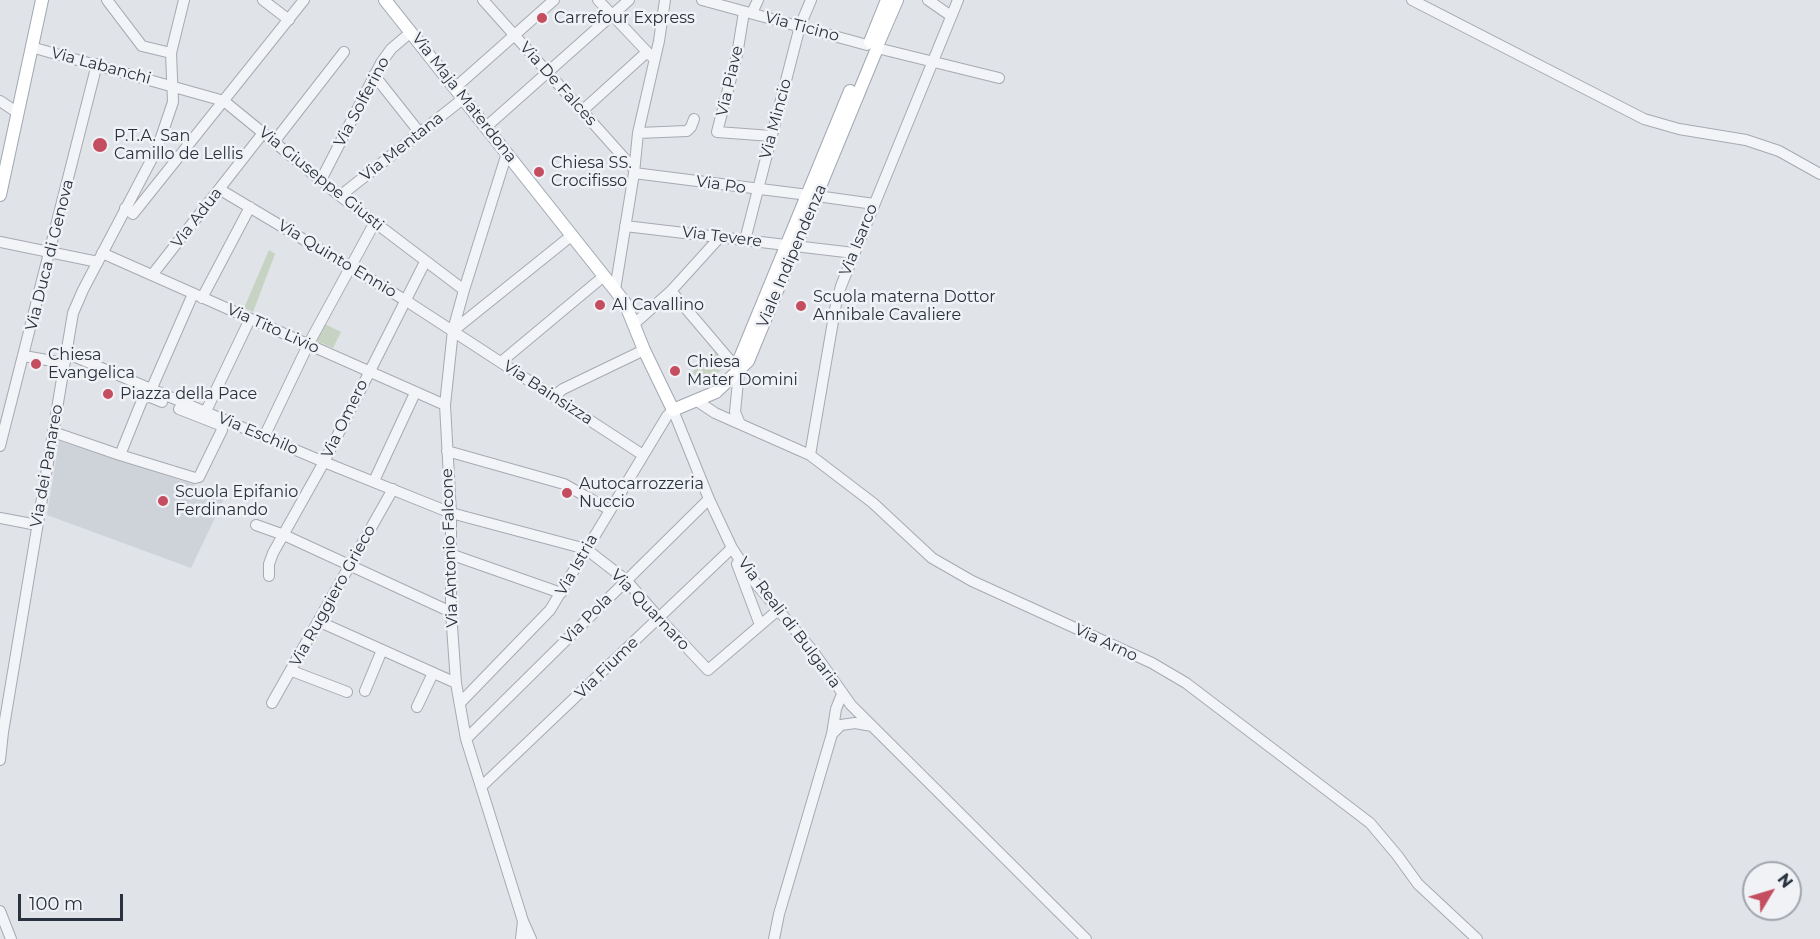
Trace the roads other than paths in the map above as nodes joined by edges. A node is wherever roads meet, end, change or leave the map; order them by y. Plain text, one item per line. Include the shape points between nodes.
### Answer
1 (42, 0) edge
2 (106, 0) edge
3 (184, 0) edge
4 (263, 0) edge
5 (304, 0) edge
6 (385, 0) edge
7 (483, 0) edge
8 (554, 0) edge
9 (598, 0) edge
10 (628, 0) edge
11 (665, 0) edge
12 (702, 0) edge
13 (758, 0) edge
14 (811, 0) edge
15 (887, 0) edge
16 (897, 0) edge
17 (928, 0) edge
18 (958, 0) edge
19 (1412, 0) edge
20 (748, 13) junction
21 (611, 15) junction
22 (951, 16) junction
23 (289, 20) junction
24 (800, 26) junction
25 (411, 32) junction
26 (515, 35) junction
27 (31, 47) junction
28 (872, 47) junction
29 (344, 52) dead end
30 (646, 52) junction
31 (171, 53) junction
32 (655, 61) junction
33 (933, 62) junction
34 (98, 64) junction
35 (547, 71) junction
36 (374, 75) junction
37 (999, 78) dead end
38 (171, 85) junction
39 (456, 87) junction
40 (464, 98) junction
41 (224, 100) junction
42 (0, 101) edge
43 (582, 111) junction
44 (18, 113) junction
45 (694, 119) dead end
46 (486, 127) junction
47 (263, 133) junction
48 (420, 133) junction
49 (638, 133) junction
50 (772, 136) junction
51 (274, 142) junction
52 (507, 153) junction
53 (634, 171) junction
54 (1820, 174) edge
55 (321, 180) junction
56 (219, 189) junction
57 (758, 190) junction
58 (0, 195) edge
59 (812, 195) junction
60 (340, 196) junction
61 (874, 204) junction
62 (250, 207) junction
63 (125, 208) junction
64 (375, 222) junction
65 (625, 226) junction
66 (571, 236) junction
67 (720, 237) junction
68 (745, 240) junction
69 (0, 242) edge
70 (791, 245) junction
71 (50, 252) junction
72 (854, 253) junction
73 (100, 258) junction
74 (425, 262) junction
75 (351, 267) junction
76 (153, 275) junction
77 (604, 276) junction
78 (464, 290) junction
79 (615, 290) junction
80 (671, 291) junction
81 (198, 296) junction
82 (405, 300) junction
83 (250, 319) junction
84 (634, 324) junction
85 (453, 330) junction
86 (308, 345) junction
87 (644, 350) junction
88 (24, 356) junction
89 (65, 358) junction
90 (501, 362) junction
91 (739, 371) junction
92 (368, 372) junction
93 (151, 390) junction
94 (415, 393) junction
95 (553, 397) junction
96 (169, 401) junction
97 (697, 401) junction
98 (445, 405) junction
99 (673, 410) junction
100 (206, 411) junction
101 (740, 424) junction
102 (53, 432) junction
103 (264, 437) junction
104 (0, 446) edge
105 (447, 451) junction
106 (120, 455) junction
107 (643, 455) junction
108 (810, 455) junction
109 (324, 462) junction
110 (374, 482) junction
111 (393, 489) junction
112 (709, 499) junction
113 (610, 510) junction
114 (451, 513) junction
115 (0, 518) edge
116 (37, 525) junction
117 (256, 525) dead end
118 (284, 535) junction
119 (586, 549) junction
120 (734, 550) junction
121 (450, 554) junction
122 (351, 567) junction
123 (269, 576) dead end
124 (626, 580) junction
125 (561, 593) junction
126 (778, 610) junction
127 (451, 612) junction
128 (659, 618) junction
129 (320, 622) junction
130 (760, 625) junction
131 (382, 650) junction
132 (292, 671) junction
133 (433, 673) junction
134 (456, 683) junction
135 (364, 691) dead end
136 (347, 692) dead end
137 (842, 694) junction
138 (460, 702) junction
139 (273, 703) dead end
140 (851, 705) junction
141 (417, 707) dead end
142 (841, 725) junction
143 (872, 726) junction
144 (1, 732) edge
145 (832, 734) junction
146 (466, 739) junction
147 (0, 760) edge
148 (481, 787) junction
149 (0, 911) edge
150 (523, 921) junction
151 (11, 939) edge
152 (521, 939) edge
153 (531, 939) edge
154 (774, 939) edge
155 (1086, 939) edge
156 (1477, 939) edge

1 - 27 main road
2 - 31 street via 142,46
3 - 31 street, Via dei Panareo
4 - 23 street
5 - 23 street
6 - 25 main road, Via Maja Materdona
7 - 26 street, Via De Falces
8 - 26 street
9 - 21 street
10 - 21 street
11 - 32 street
12 - 20 street, Via Ticino
13 - 20 street
14 - 24 street, Via Mincio
15 - 28 main road, Viale Indipendenza
16 - 28 main road, Viale Indipendenza
17 - 22 street
18 - 22 street, Via Isarco
19 - 54 street via 1644,119 1746,140 1779,151
20 - 24 street, Via Ticino
20 - 50 street, Via Piave via 717,132
21 - 30 street
21 - 35 street
22 - 33 street, Via Isarco
23 - 41 street
24 - 28 street, Via Ticino
24 - 50 street, Via Mincio
25 - 36 street, Via Solferino via 391,49
25 - 39 main road, Via Maja Materdona
26 - 35 street, Via De Falces
26 - 39 street
27 - 34 street, Via Labanchi
27 - 44 main road
28 - 33 street, Via Ticino
28 - 59 main road, Viale Indipendenza
29 - 51 street
30 - 32 street
30 - 43 street
31 - 38 street, Via dei Panareo
32 - 49 street
33 - 37 street, Via Ticino
33 - 61 street, Via Isarco
34 - 38 street, Via Labanchi
34 - 71 street, Via Duca di Genova
35 - 43 street, Via De Falces
35 - 46 street
36 - 48 street
36 - 55 street, Via Solferino
38 - 41 street, Via Giuseppe Giusti
38 - 63 street, Via dei Panareo via 173,102 157,149
39 - 40 main road, Via Maja Materdona
40 - 46 main road, Via Maja Materdona
40 - 48 street, Via Mentana
41 - 47 street, Via Giuseppe Giusti
41 - 63 street via 133,214
42 - 44 street
43 - 53 street, Via De Falces
44 - 58 main road
45 - 49 street via 687,131
46 - 52 main road, Via Maja Materdona
47 - 51 street, Via Giuseppe Giusti
47 - 56 street, Via Adua
48 - 60 street, Via Mentana
49 - 53 street
50 - 57 street, Via Mincio
51 - 55 street, Via Giuseppe Giusti
52 - 66 main road, Via Maja Materdona
52 - 78 street, Via Antonio Falcone
53 - 57 street, Via Po
53 - 65 street
55 - 60 street, Via Giuseppe Giusti
56 - 62 street, Via Quinto Ennio
56 - 76 street, Via Adua
57 - 59 street, Via Po
57 - 68 street, Via Mincio
59 - 61 street, Via Po
59 - 70 main road, Viale Indipendenza
60 - 64 street, Via Giuseppe Giusti
61 - 72 street, Via Isarco
62 - 75 street, Via Quinto Ennio
62 - 81 street
63 - 73 street, Via dei Panareo
64 - 74 street, Via Giuseppe Giusti
64 - 75 street
65 - 67 street, Via Tevere
65 - 79 street
66 - 77 main road, Via Maja Materdona
66 - 85 street
67 - 68 street, Via Tevere
67 - 80 street
68 - 70 street, Via Tevere
69 - 71 street, Via Tito Livio
70 - 72 street, Via Tevere
70 - 91 main road, Viale Indipendenza via 748,361
71 - 73 street, Via Tito Livio
71 - 88 street, Via Duca di Genova
72 - 108 street, Via Isarco via 836,304
73 - 76 street, Via Tito Livio
73 - 89 street, Via dei Panareo via 73,313
74 - 78 street, Via Giuseppe Giusti
74 - 82 street, Via Omero
75 - 82 street, Via Quinto Ennio
75 - 86 street
76 - 81 street, Via Tito Livio
77 - 79 main road, Via Maja Materdona
77 - 90 street
78 - 85 street, Via Antonio Falcone
79 - 84 main road, Via Maja Materdona
80 - 84 street
80 - 91 street
81 - 83 street, Via Tito Livio
81 - 93 street
82 - 85 street, Via Quinto Ennio
82 - 92 street, Via Omero
83 - 86 street, Via Tito Livio
83 - 100 street
84 - 87 main road, Via Maja Materdona
85 - 90 street, Via Bainsizza
85 - 98 street, Via Antonio Falcone
86 - 92 street, Via Tito Livio
86 - 103 street
87 - 95 street
87 - 99 main road, Via Maja Materdona
88 - 89 street, Via Eschilo
88 - 104 street, Via Duca di Genova
89 - 93 street, Via Eschilo
89 - 102 street, Via dei Panareo
90 - 95 street, Via Bainsizza
91 - 97 main road, Viale Indipendenza via 716,392
91 - 101 street via 735,412
92 - 94 street, Via Tito Livio
92 - 109 street, Via Omero
93 - 96 street, Via Eschilo
94 - 98 street, Via Tito Livio
94 - 110 street
95 - 107 street, Via Bainsizza
96 - 100 street, Via Eschilo
96 - 106 street via 143,398
96 - 106 street via 220,425 222,430 199,477
97 - 99 main road, Viale Indipendenza
97 - 101 street, Via Arno
98 - 105 street, Via Antonio Falcone
99 - 107 street, Via Istria
99 - 112 street, Via Reali di Bulgaria
100 - 103 street, Via Eschilo
101 - 108 street, Via Arno
102 - 106 street
102 - 116 street, Via dei Panareo
103 - 109 street, Via Eschilo
105 - 113 street via 564,484
105 - 114 street, Via Antonio Falcone
107 - 113 street, Via Istria
108 - 156 street, Via Arno via 873,503 932,558 1186,683 1370,823 1418,884
109 - 110 street, Via Eschilo
109 - 118 street, Via Omero
110 - 111 street, Via Eschilo
111 - 114 street, Via Eschilo
111 - 122 street, Via Ruggiero Grieco
112 - 120 street, Via Reali di Bulgaria
112 - 124 street, Via Pola
113 - 119 street, Via Istria
114 - 119 street, Via Quarnaro
114 - 121 street, Via Antonio Falcone
115 - 116 street
116 - 144 street, Via dei Panareo
117 - 118 street
118 - 122 street
118 - 123 street, Via Omero via 273,553
119 - 124 street, Via Quarnaro
119 - 125 street, Via Istria
120 - 126 street, Via Reali di Bulgaria
120 - 128 street, Via Fiume
120 - 130 street, Via Reali di Bulgaria
121 - 125 street
121 - 127 street, Via Antonio Falcone
122 - 127 street
122 - 129 street, Via Ruggiero Grieco
124 - 128 street, Via Quarnaro
124 - 146 street, Via Pola
125 - 138 street, Via Istria via 550,610
126 - 130 street
126 - 137 street, Via Reali di Bulgaria
127 - 134 street, Via Antonio Falcone
128 - 130 street, Via Quarnaro via 708,670
128 - 148 street, Via Fiume
129 - 131 street
129 - 132 street, Via Ruggiero Grieco
131 - 133 street
131 - 135 street
132 - 136 street
132 - 139 street, Via Ruggiero Grieco
133 - 134 street
133 - 141 street
134 - 138 street, Via Antonio Falcone
137 - 140 street, Via Reali di Bulgaria
137 - 145 street
138 - 146 street, Via Antonio Falcone
140 - 142 street
140 - 143 street, Via Reali di Bulgaria
142 - 143 street
142 - 145 street
143 - 155 street, Via Reali di Bulgaria
144 - 147 street, Via dei Panareo
145 - 154 street
146 - 148 street, Via Antonio Falcone
148 - 150 street, Via Antonio Falcone
149 - 151 street
150 - 152 street
150 - 153 street, Via Antonio Falcone

